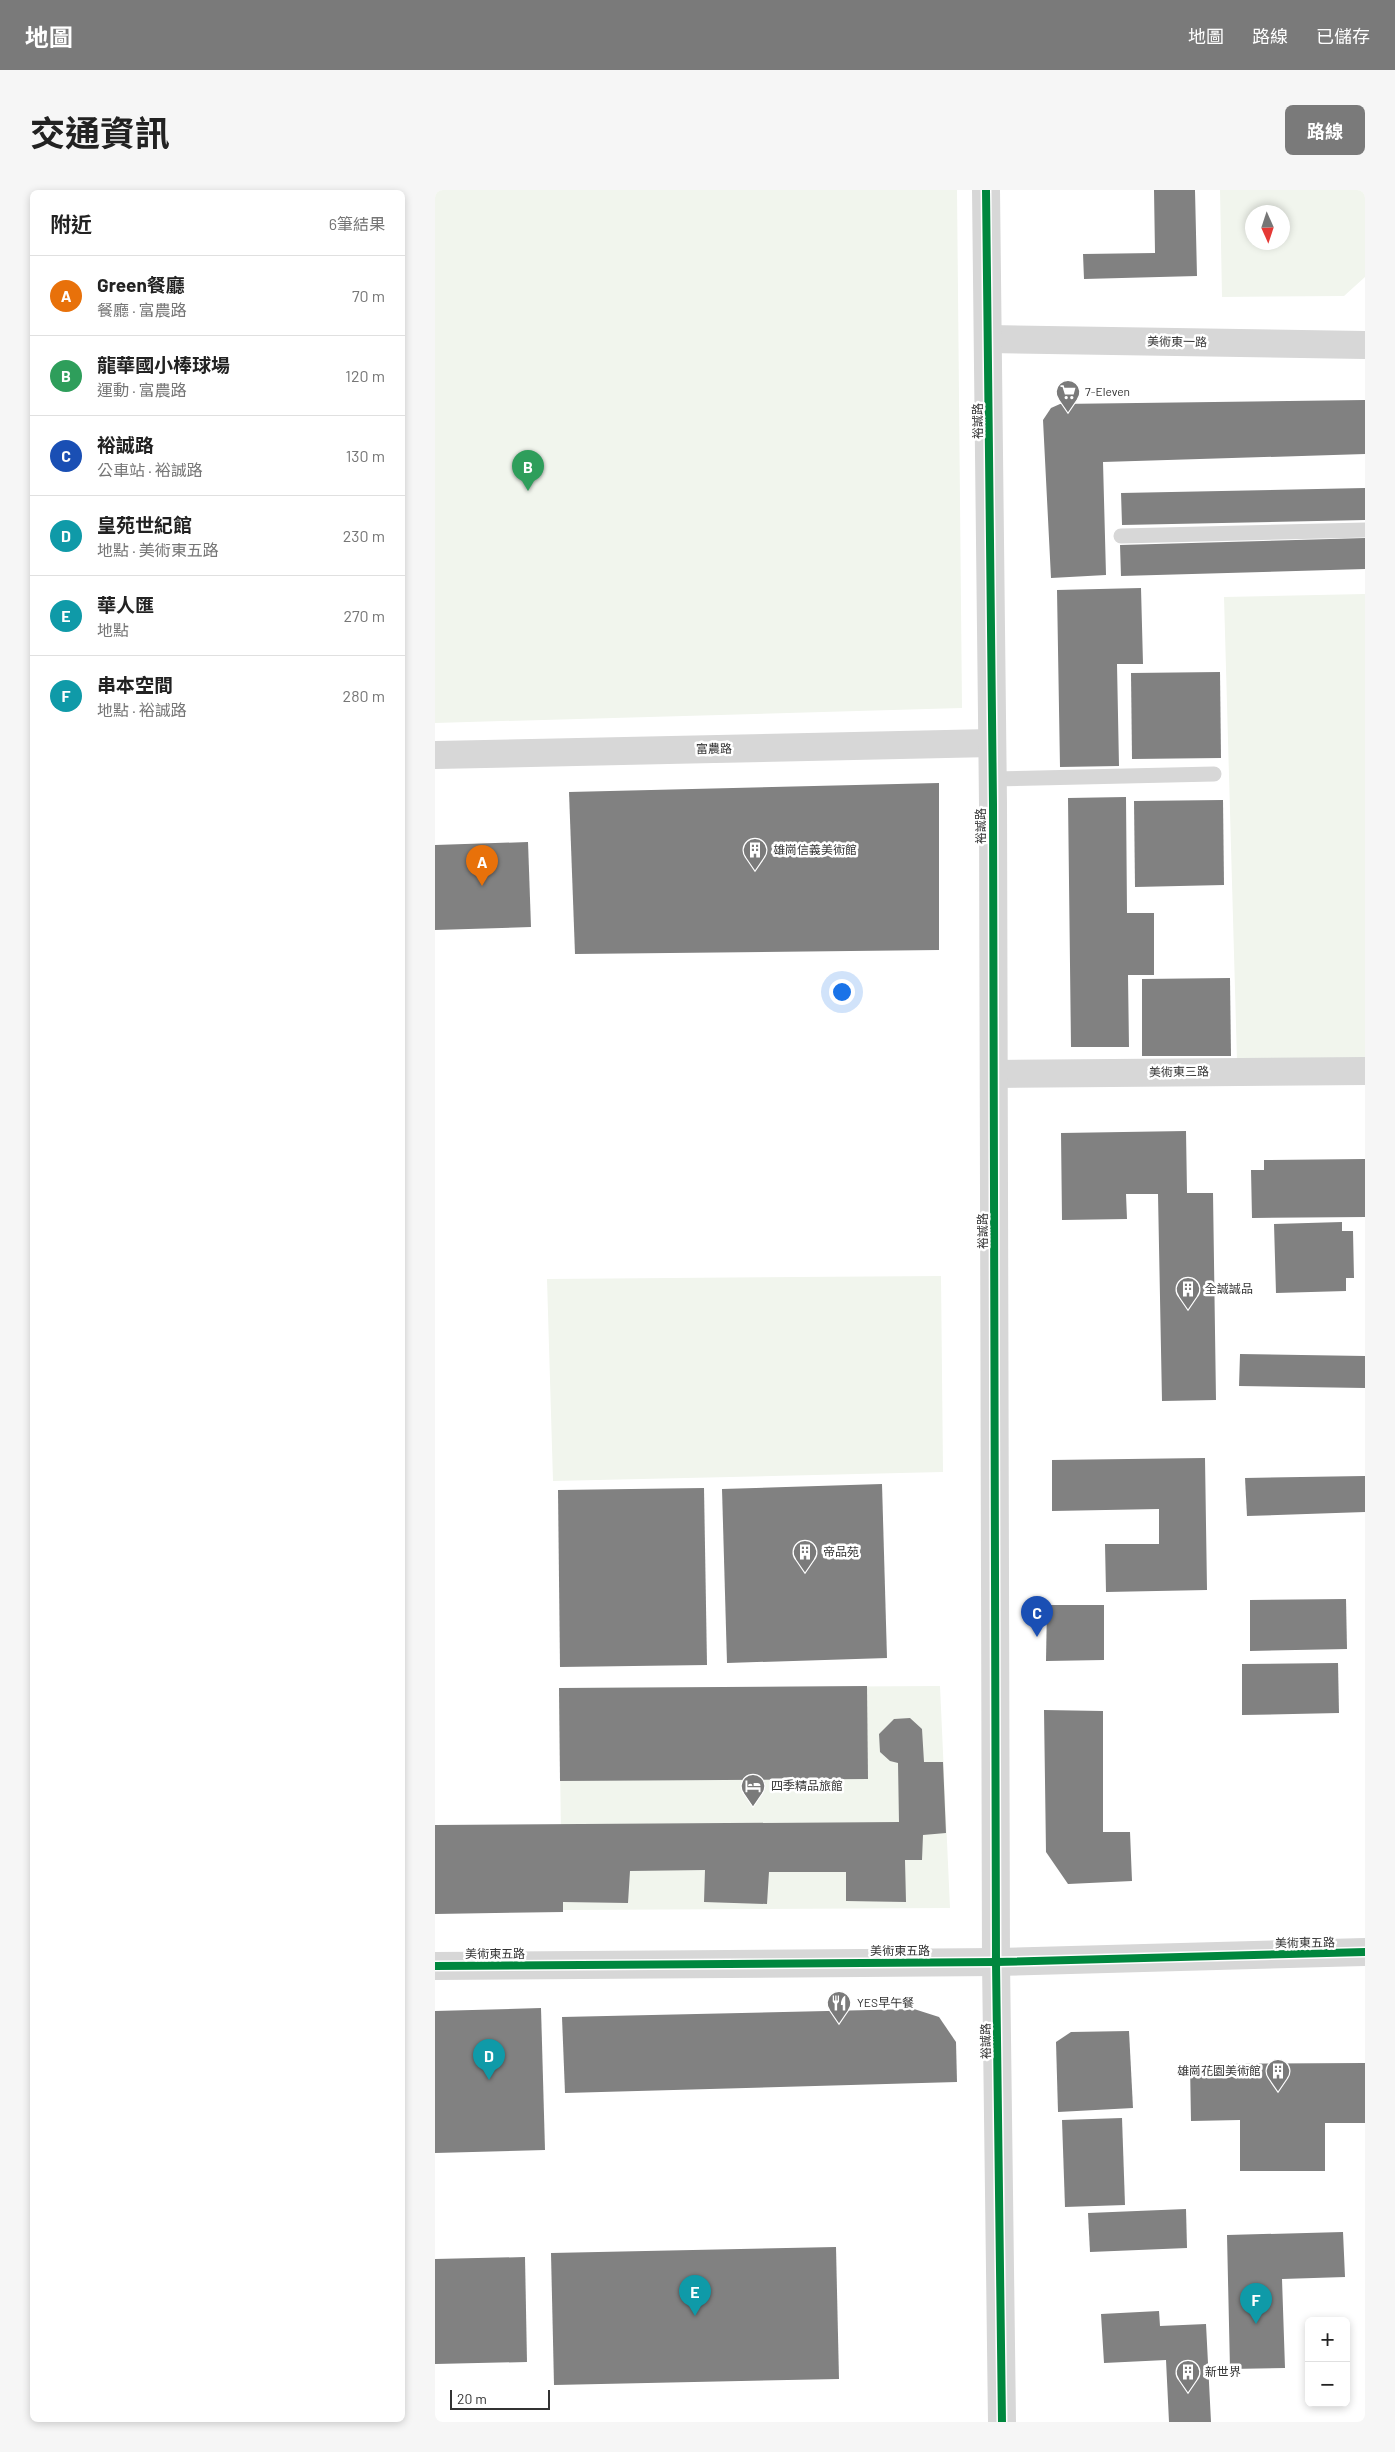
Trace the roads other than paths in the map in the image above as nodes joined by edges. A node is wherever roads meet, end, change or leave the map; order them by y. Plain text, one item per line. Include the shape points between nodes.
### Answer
1 (986, 190) edge
2 (989, 339) junction
3 (1365, 345) edge
4 (1365, 530) edge
5 (1121, 536) dead end
6 (992, 743) junction
7 (435, 755) edge
8 (1214, 774) dead end
9 (992, 779) junction
10 (1365, 1071) edge
11 (994, 1074) junction
12 (1365, 1952) edge
13 (996, 1962) junction
14 (435, 1966) edge
15 (1002, 2422) edge

1 - 2 street, 裕誠路
2 - 3 street, 美術東一路
2 - 6 street, 裕誠路
4 - 5 lane
6 - 7 street, 富農路
6 - 9 street, 裕誠路
8 - 9 lane
9 - 11 street, 裕誠路
10 - 11 street, 美術東三路
11 - 13 street, 裕誠路
12 - 13 street, 美術東五路
13 - 14 street, 美術東五路
13 - 15 street, 裕誠路

